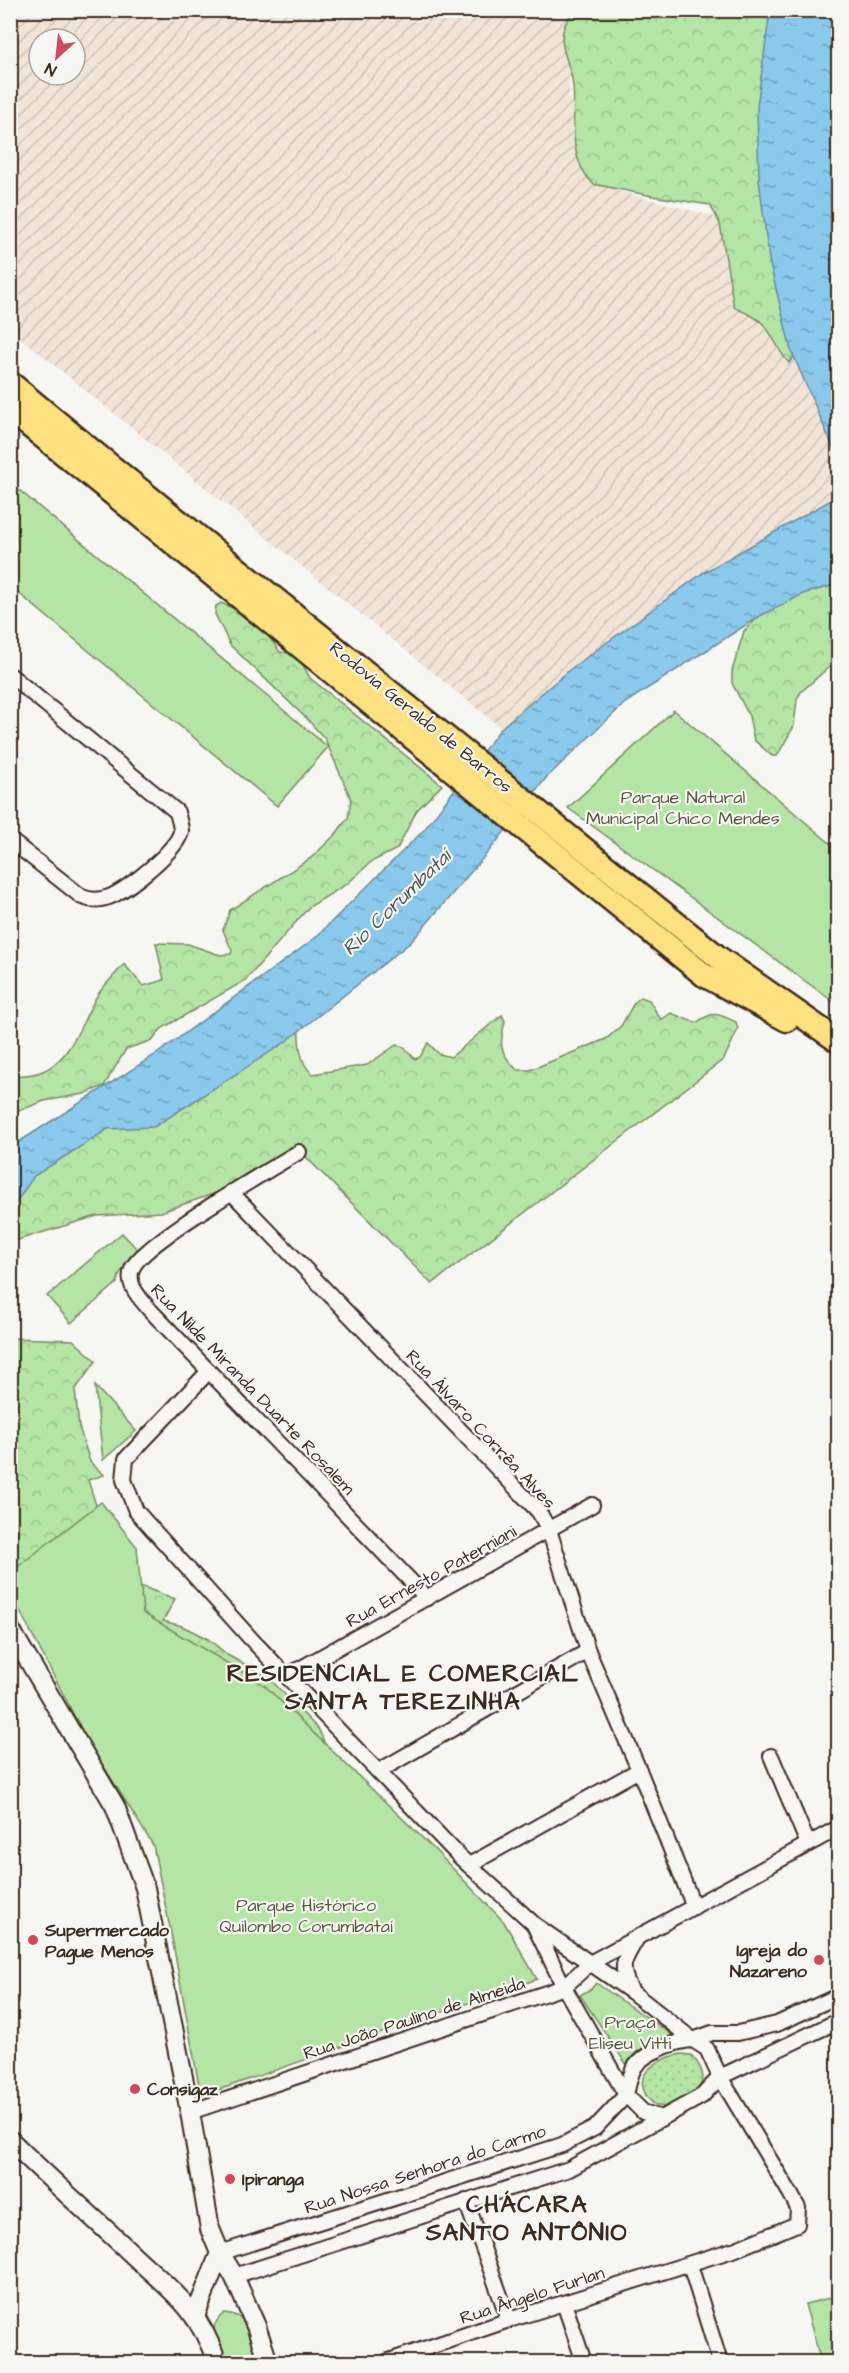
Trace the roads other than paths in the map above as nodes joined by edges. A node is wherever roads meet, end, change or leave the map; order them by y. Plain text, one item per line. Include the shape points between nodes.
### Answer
1 (10, 383) edge
2 (10, 410) edge
3 (10, 675) edge
4 (437, 744) junction
5 (537, 825) junction
6 (10, 840) edge
7 (838, 1041) edge
8 (838, 1048) edge
9 (298, 1152) dead end
10 (231, 1191) junction
11 (209, 1371) junction
12 (592, 1505) dead end
13 (549, 1530) junction
14 (427, 1598) junction
15 (10, 1629) edge
16 (588, 1651) junction
17 (287, 1677) junction
18 (771, 1756) dead end
19 (639, 1770) junction
20 (379, 1771) junction
21 (838, 1828) edge
22 (808, 1844) junction
23 (469, 1865) junction
24 (694, 1907) junction
25 (535, 1925) junction
26 (638, 1938) junction
27 (590, 1963) junction
28 (564, 1988) junction
29 (632, 1992) junction
30 (838, 1996) edge
31 (838, 2021) edge
32 (693, 2040) junction
33 (720, 2077) junction
34 (626, 2095) junction
35 (190, 2112) junction
36 (662, 2118) junction
37 (10, 2140) edge
38 (466, 2201) junction
39 (220, 2253) junction
40 (690, 2265) junction
41 (234, 2276) junction
42 (564, 2303) junction
43 (195, 2316) junction
44 (508, 2320) junction
45 (217, 2362) edge
46 (268, 2362) edge
47 (386, 2362) edge
48 (584, 2362) edge
49 (720, 2362) edge

1 - 4 highway, Rodovia Geraldo de Barros
2 - 4 highway, Rodovia Geraldo de Barros
3 - 6 street via 177,812 181,831 175,843 147,872 111,897 92,901
4 - 5 highway, Rodovia Geraldo de Barros
5 - 7 highway, Rodovia Geraldo de Barros
5 - 8 highway, Rodovia Geraldo de Barros via 704,975
9 - 10 street, Rua Nilde Miranda Duarte Rosalem
10 - 11 street, Rua Nilde Miranda Duarte Rosalem via 156,1245 131,1271 137,1295
10 - 13 street, Rua Álvaro Corrêa Alves via 539,1512
11 - 14 street, Rua Nilde Miranda Duarte Rosalem
11 - 17 street via 126,1459 124,1480 145,1524
12 - 13 street, Rua Ernesto Paterniani
13 - 14 street, Rua Ernesto Paterniani
13 - 16 street, Rua Álvaro Corrêa Alves
14 - 17 street, Rua Ernesto Paterniani
15 - 35 street via 115,1806 145,1888
16 - 19 street, Rua Álvaro Corrêa Alves
16 - 20 street
17 - 20 street
18 - 22 street
19 - 23 street
19 - 24 street, Rua Álvaro Corrêa Alves
20 - 23 street
21 - 22 street, Rua João Paulino de Almeida
22 - 24 street, Rua João Paulino de Almeida
23 - 25 street
24 - 26 street, Rua João Paulino de Almeida
25 - 27 street
25 - 28 street
26 - 27 street, Rua João Paulino de Almeida
26 - 29 street, Rua João Paulino de Almeida via 622,1963
27 - 28 street, Rua João Paulino de Almeida
27 - 29 street
28 - 34 street
28 - 35 street, Rua João Paulino de Almeida
29 - 32 street
30 - 32 street via 777,2024 738,2033 712,2033
31 - 33 street
32 - 33 street via 707,2049
32 - 34 street via 678,2041 642,2061 634,2068
33 - 36 street via 702,2096
33 - 40 street, Rua Ângelo Furlan via 798,2208 797,2224
34 - 36 street via 643,2112
34 - 39 street, Rua Nossa Senhora do Carmo via 595,2128 562,2145
35 - 39 street via 210,2229
36 - 38 street via 568,2169
37 - 43 street via 175,2291
38 - 41 street
38 - 44 street
39 - 41 street
39 - 43 street
40 - 42 street, Rua Ângelo Furlan
40 - 49 street
41 - 46 street
42 - 44 street, Rua Ângelo Furlan
42 - 48 street
43 - 45 street
44 - 47 street, Rua Ângelo Furlan

